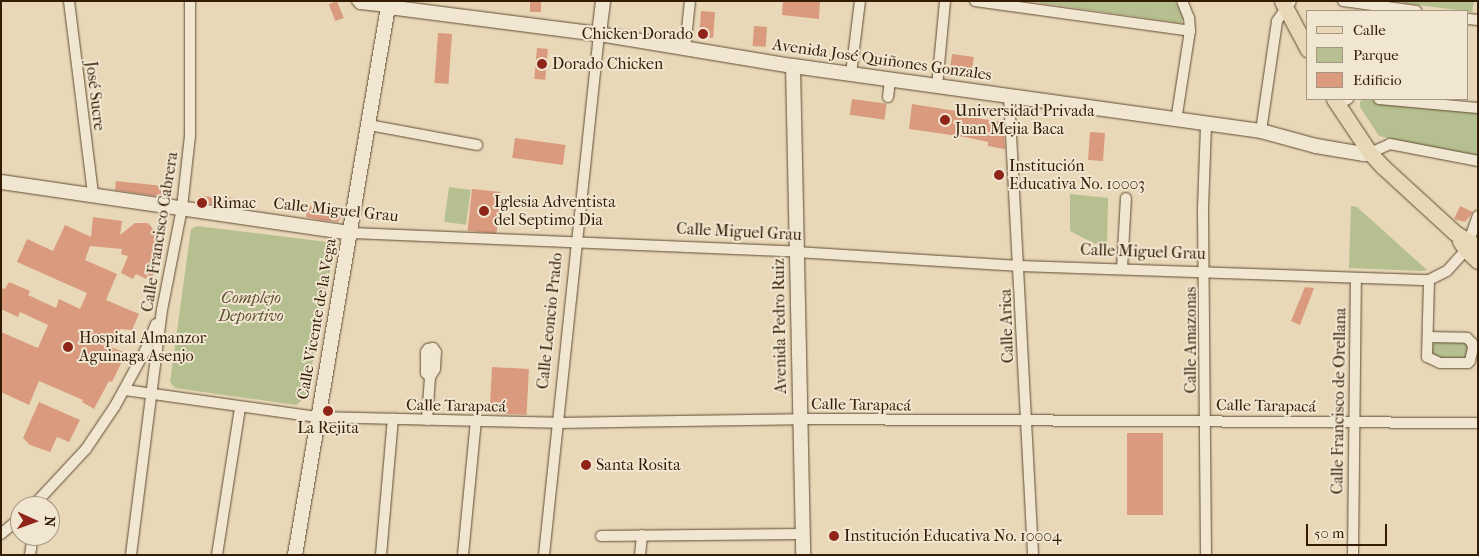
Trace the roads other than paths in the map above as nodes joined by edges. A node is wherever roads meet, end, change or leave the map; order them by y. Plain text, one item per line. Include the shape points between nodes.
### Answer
1 (69, 1) edge
2 (190, 1) edge
3 (357, 1) edge
4 (603, 1) edge
5 (690, 1) edge
6 (860, 1) edge
7 (945, 1) edge
8 (975, 1) edge
9 (1182, 1) edge
10 (1343, 1) edge
11 (1286, 3) edge
12 (388, 4) edge
13 (1397, 5) edge
14 (1413, 10) edge
15 (1190, 31) junction
16 (599, 34) junction
17 (1306, 46) edge
18 (685, 50) junction
19 (793, 66) junction
20 (851, 74) junction
21 (890, 80) junction
22 (937, 86) junction
23 (1009, 96) junction
24 (888, 97) dead end
25 (1391, 100) edge
26 (1340, 101) edge
27 (1478, 108) edge
28 (1176, 120) junction
29 (368, 125) junction
30 (1206, 125) junction
31 (1261, 131) junction
32 (477, 145) dead end
33 (1370, 153) junction
34 (1478, 160) edge
35 (1, 182) edge
36 (93, 195) junction
37 (1126, 198) dead end
38 (182, 208) junction
39 (1478, 216) edge
40 (351, 233) junction
41 (576, 242) junction
42 (1472, 246) edge
43 (796, 252) junction
44 (1478, 261) edge
45 (1020, 266) junction
46 (1122, 269) junction
47 (1205, 272) junction
48 (1356, 278) junction
49 (1429, 280) junction
50 (162, 310) junction
51 (1428, 337) junction
52 (430, 377) dead end
53 (125, 390) junction
54 (152, 394) junction
55 (240, 408) junction
56 (317, 418) junction
57 (393, 419) junction
58 (800, 419) junction
59 (427, 420) junction
60 (1206, 420) junction
61 (476, 421) junction
62 (1026, 421) junction
63 (557, 422) junction
64 (1354, 422) junction
65 (1478, 423) edge
66 (43, 496) edge
67 (803, 534) junction
68 (642, 535) junction
69 (601, 536) dead end
70 (131, 555) edge
71 (217, 555) edge
72 (295, 555) edge
73 (381, 555) edge
74 (463, 555) edge
75 (544, 555) edge
76 (640, 555) edge
77 (803, 555) edge
78 (1033, 555) edge
79 (1206, 555) edge
80 (1352, 555) edge

1 - 36 street, José Sucre
2 - 38 street, Calle Francisco Cabrera via 190,135
3 - 12 street via 360,4
4 - 16 street, Calle Leoncio Prado
5 - 18 street
6 - 20 street
7 - 22 street
8 - 15 street
9 - 15 street
10 - 13 street
11 - 17 main road
11 - 31 street via 1277,21
12 - 16 street, Avenida José Quiñones Gonzales
12 - 29 street, Calle Vicente de la Vega
13 - 14 street
15 - 28 street
16 - 18 street, Avenida José Quiñones Gonzales
16 - 41 street, Calle Leoncio Prado
18 - 19 street, Avenida José Quiñones Gonzales
19 - 20 street, Avenida José Quiñones Gonzales
19 - 43 street, Avenida Pedro Ruiz
20 - 21 street, Avenida José Quiñones Gonzales
21 - 22 street, Avenida José Quiñones Gonzales
21 - 24 street
22 - 23 street, Avenida José Quiñones Gonzales
23 - 28 street, Avenida José Quiñones Gonzales
23 - 45 street, Calle Arica
25 - 27 street
26 - 33 main road
28 - 30 street, Avenida José Quiñones Gonzales
29 - 32 street
29 - 40 street, Calle Vicente de la Vega
30 - 31 street, Avenida José Quiñones Gonzales
30 - 47 street, Calle Amazonas
31 - 33 street, Avenida José Quiñones Gonzales via 1316,146
33 - 34 street via 1390,144
33 - 42 main road
35 - 36 street, Calle Miguel Grau
36 - 38 street, Calle Miguel Grau
37 - 46 street
38 - 40 street, Calle Miguel Grau
38 - 50 street, Calle Francisco Cabrera
39 - 42 street
40 - 41 street, Calle Miguel Grau
40 - 56 street, Calle Vicente de la Vega
41 - 43 street, Calle Miguel Grau
41 - 63 street, Calle Leoncio Prado
42 - 44 main road
42 - 49 street via 1447,272
43 - 45 street, Calle Miguel Grau
43 - 58 street, Avenida Pedro Ruiz
45 - 46 street, Calle Miguel Grau
45 - 62 street, Calle Arica
46 - 47 street, Calle Miguel Grau
47 - 48 street, Calle Miguel Grau
47 - 60 street, Calle Amazonas
48 - 49 street, Calle Miguel Grau
48 - 64 street, Calle Francisco de Orellana
49 - 51 street
50 - 53 street
50 - 54 street, Calle Francisco Cabrera
51 - 51 street via 1426,354 1432,360 1470,361 1472,343 1466,338
52 - 59 street
53 - 54 street, Calle Tarapacá
53 - 66 street via 86,449
54 - 55 street, Calle Tarapacá
54 - 70 street, Calle Francisco Cabrera
55 - 56 street, Calle Tarapacá
55 - 71 street
56 - 57 street, Calle Tarapacá
56 - 72 street, Calle Vicente de la Vega
57 - 59 street, Calle Tarapacá
57 - 73 street
58 - 62 street, Calle Tarapacá
58 - 63 street, Calle Tarapacá
58 - 67 street, Avenida Pedro Ruiz
59 - 61 street, Calle Tarapacá
60 - 62 street, Calle Tarapacá
60 - 64 street, Calle Tarapacá
60 - 79 street, Calle Amazonas
61 - 63 street, Calle Tarapacá
61 - 74 street
62 - 78 street, Calle Arica
63 - 75 street, Calle Leoncio Prado
64 - 65 street, Calle Tarapacá
64 - 80 street, Calle Francisco de Orellana
67 - 68 street
67 - 77 street, Avenida Pedro Ruiz
68 - 69 street
68 - 76 street

